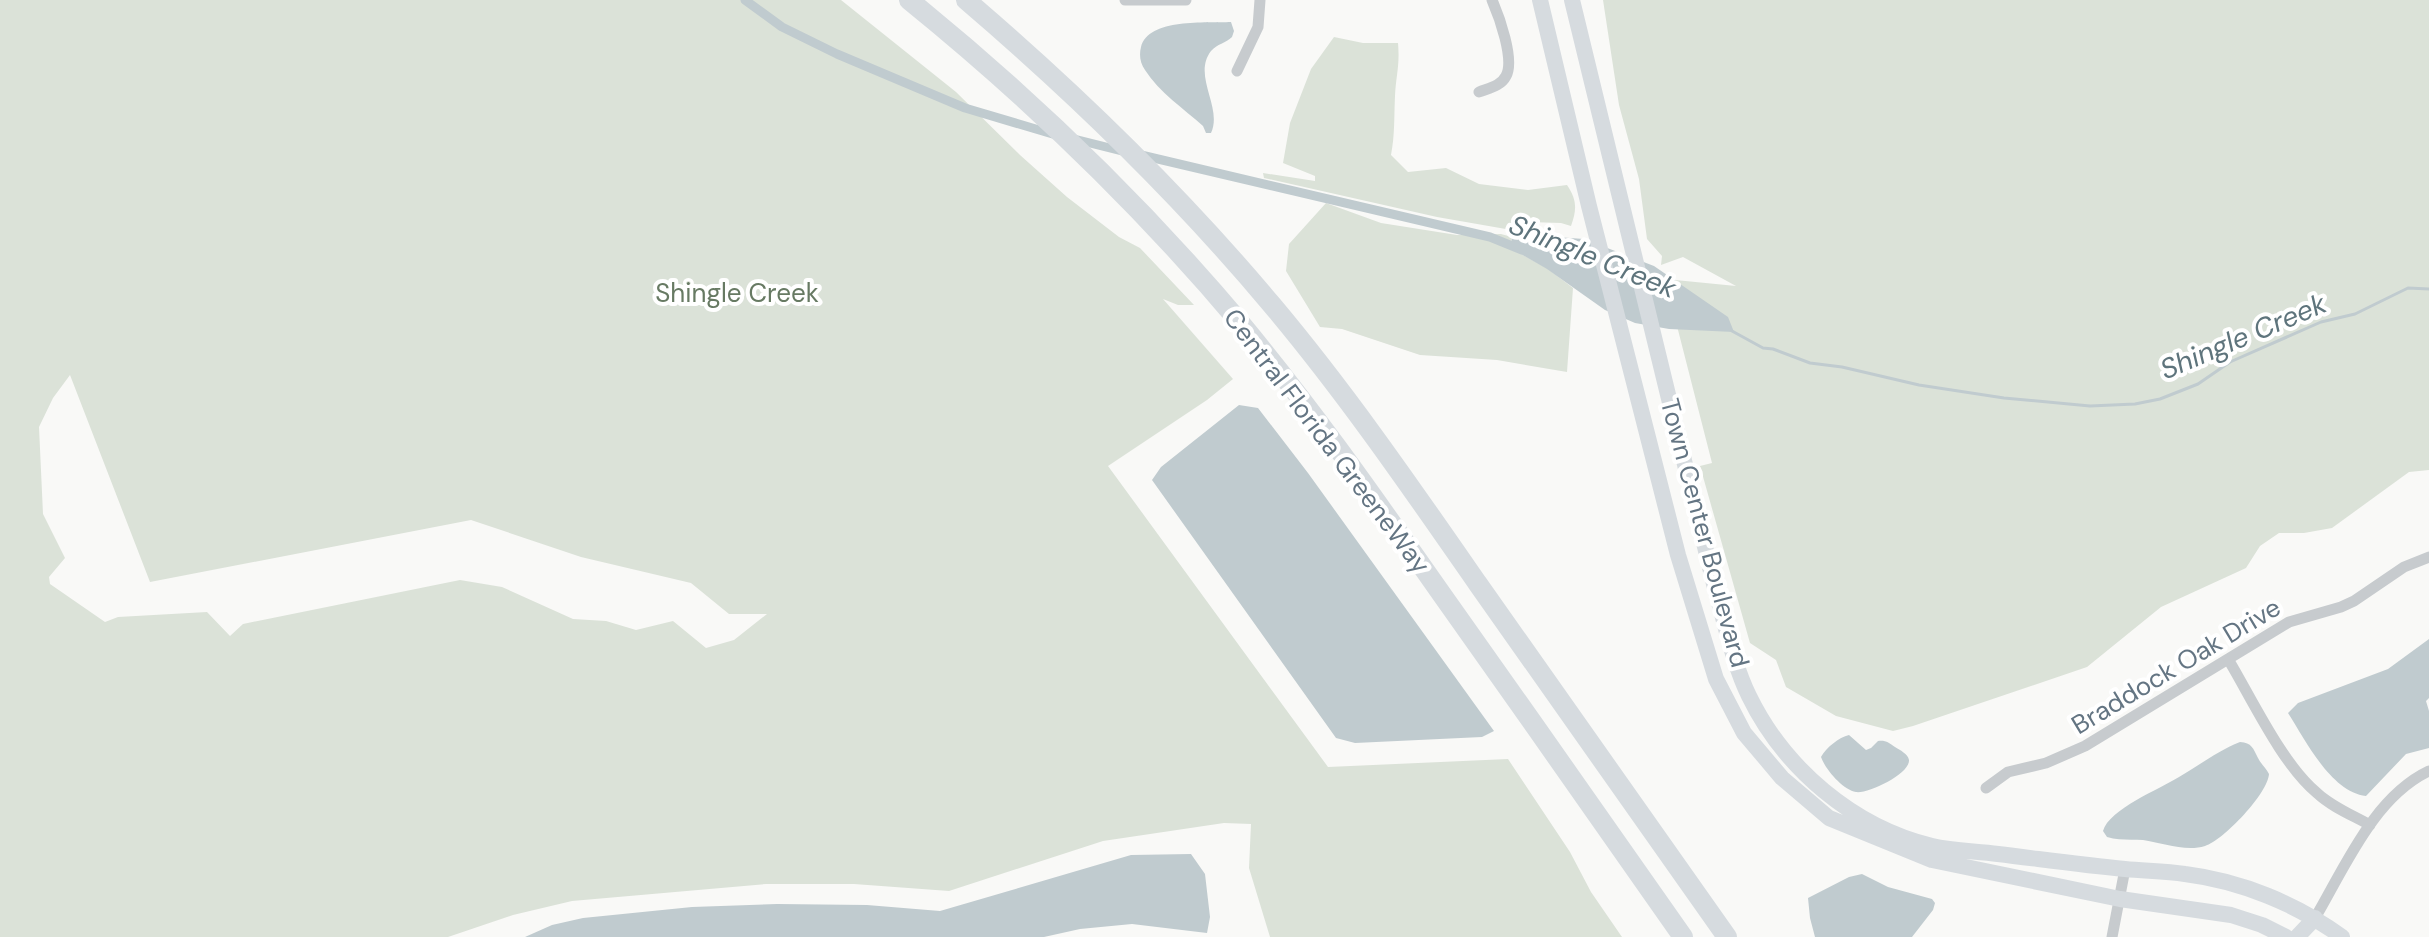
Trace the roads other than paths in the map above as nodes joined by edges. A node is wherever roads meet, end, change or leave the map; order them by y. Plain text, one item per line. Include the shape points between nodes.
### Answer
1 (909, 0) edge
2 (966, 0) edge
3 (1125, 0) edge
4 (1186, 0) edge
5 (1260, 0) edge
6 (1492, 0) edge
7 (1540, 0) edge
8 (1572, 0) edge
9 (1237, 71) dead end
10 (1479, 92) dead end
11 (2429, 557) edge
12 (2228, 659) junction
13 (2429, 771) edge
14 (1986, 788) dead end
15 (2370, 825) junction
16 (2125, 869) junction
17 (2120, 899) junction
18 (2315, 918) junction
19 (1683, 937) edge
20 (1727, 937) edge
21 (2112, 937) edge
22 (2286, 937) edge
23 (2297, 937) edge
24 (2311, 937) edge
25 (2342, 937) edge

1 - 19 highway, Central Florida GreeneWay via 1037,109 1108,178 1280,371
2 - 20 highway, Central Florida GreeneWay via 1109,129 1232,259 1337,387
3 - 4 street
5 - 9 street via 1258,27
6 - 10 street via 1508,75
7 - 17 street, Town Center Boulevard via 1678,555 1716,679 1744,733 1782,778 1829,818 1932,860
8 - 16 street, Town Center Boulevard via 1716,592 1749,697 1780,746 1845,807 1888,831 1932,846
11 - 12 street, Braddock Oak Drive via 2404,567 2354,601 2289,622
12 - 14 street, Braddock Oak Drive via 2085,746 2008,772
12 - 15 street via 2303,780 2335,807
13 - 15 street via 2399,789
15 - 18 street
16 - 17 street
16 - 18 street, Town Center Boulevard via 2188,874 2245,888
17 - 21 street
17 - 22 street, Town Center Boulevard via 2231,915
18 - 23 street
18 - 24 street
18 - 25 street, Town Center Boulevard

